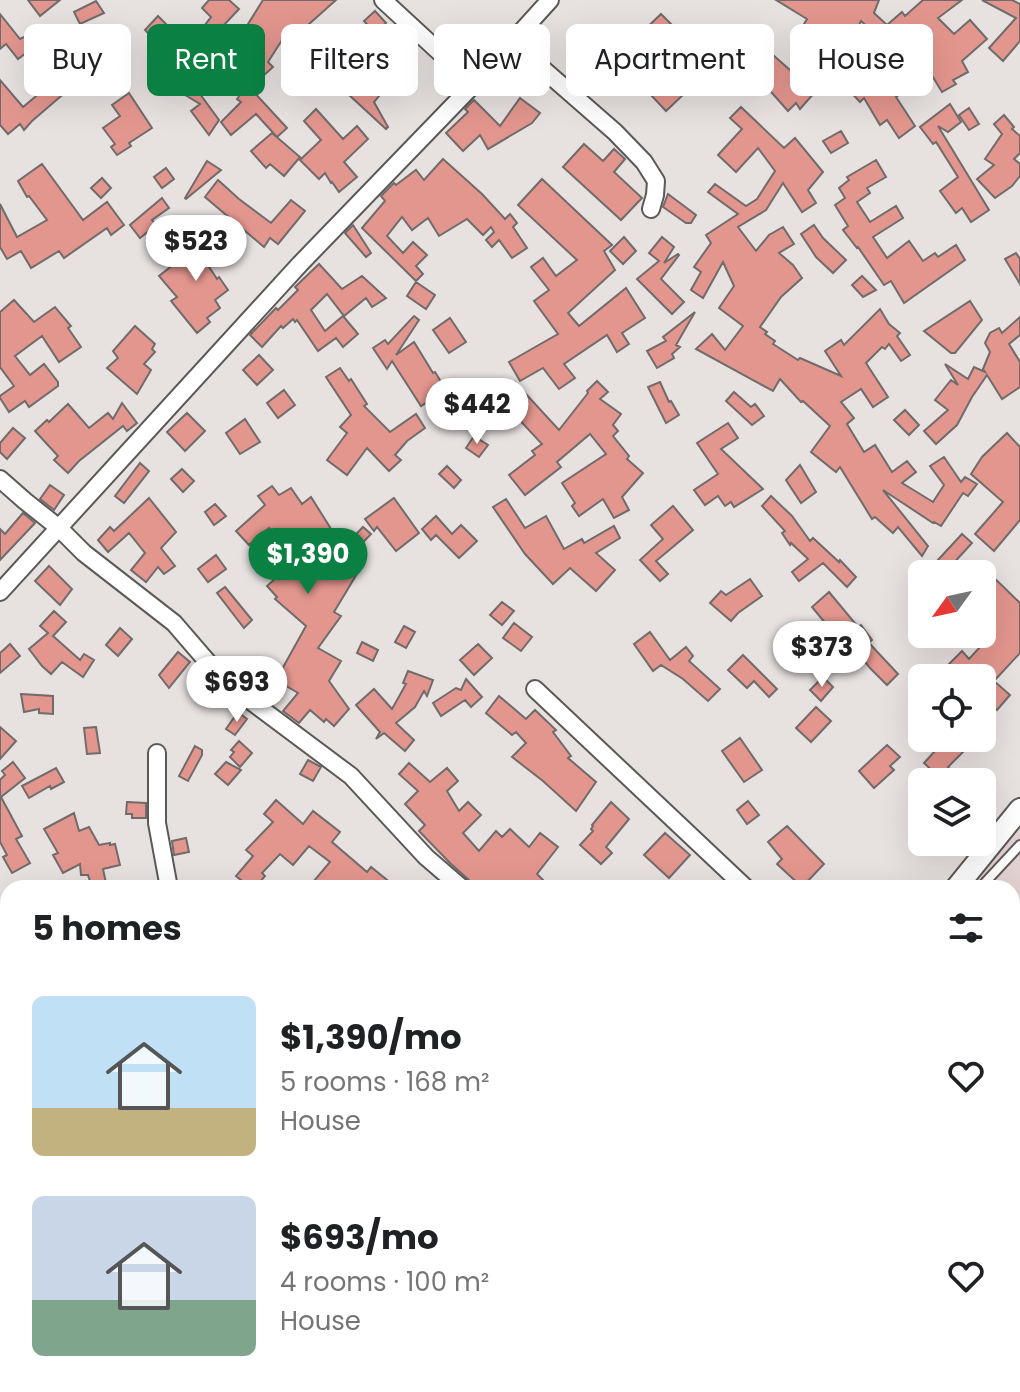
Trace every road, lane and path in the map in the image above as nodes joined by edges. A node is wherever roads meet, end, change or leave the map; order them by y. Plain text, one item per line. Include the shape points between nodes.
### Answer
1 (383, 0) edge
2 (550, 0) edge
3 (528, 24) edge
4 (434, 47) edge
5 (550, 75) edge
6 (462, 96) edge
7 (651, 209) dead end
8 (0, 479) edge
9 (59, 528) junction
10 (0, 592) edge
11 (535, 689) dead end
12 (157, 753) dead end
13 (1020, 809) edge
14 (1020, 845) edge
15 (168, 880) edge
16 (453, 880) edge
17 (738, 880) edge
18 (970, 880) edge
19 (974, 880) edge

1 - 4 street
2 - 3 street
5 - 7 street via 644,162 656,181
6 - 9 street via 300,264
8 - 9 street
9 - 10 street
9 - 16 street via 174,623 224,681 351,776
11 - 17 street
12 - 15 street via 157,823
13 - 18 street
14 - 19 lane

